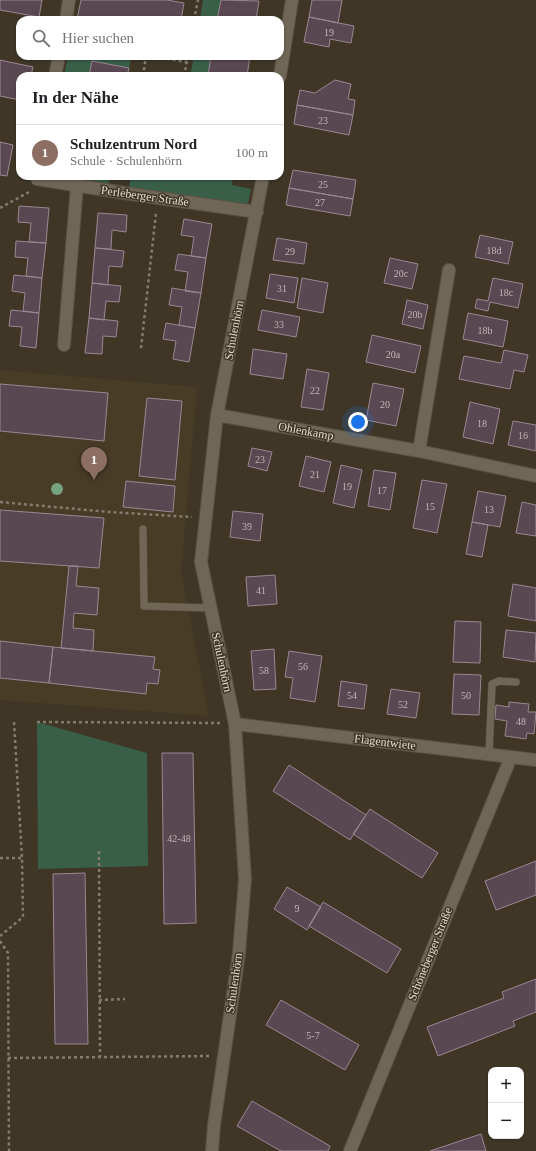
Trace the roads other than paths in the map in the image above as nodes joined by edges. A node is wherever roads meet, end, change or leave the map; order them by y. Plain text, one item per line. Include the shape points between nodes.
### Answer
1 (69, 0) edge
2 (292, 0) edge
3 (67, 16) edge
4 (284, 51) edge
5 (58, 60) edge
6 (283, 60) edge
7 (57, 72) edge
8 (281, 72) edge
9 (43, 180) edge
10 (262, 180) edge
11 (77, 186) junction
12 (257, 212) junction
13 (449, 270) dead end
14 (64, 344) dead end
15 (217, 415) junction
16 (419, 451) junction
17 (536, 476) edge
18 (143, 529) dead end
19 (211, 608) junction
20 (516, 682) dead end
21 (235, 724) junction
22 (489, 754) junction
23 (510, 757) junction
24 (536, 760) edge
25 (212, 1151) edge
26 (350, 1151) edge

1 - 3 street
2 - 4 street
5 - 7 street
6 - 8 street
9 - 11 street, Perleberger Straße
10 - 12 street, Schulenhörn
11 - 12 street, Perleberger Straße
11 - 14 street
12 - 15 street, Schulenhörn
13 - 16 street
15 - 16 street, Ohlenkamp
15 - 19 street, Schulenhörn via 202,562
16 - 17 street, Ohlenkamp
18 - 19 lane via 144,606
19 - 21 street, Schulenhörn
20 - 22 lane via 500,681 492,684
21 - 22 street, Flagentwiete
21 - 25 street, Schulenhörn via 245,879 239,953
22 - 23 street, Flagentwiete
23 - 24 street, Flagentwiete
23 - 26 street, Schöneberger Straße

